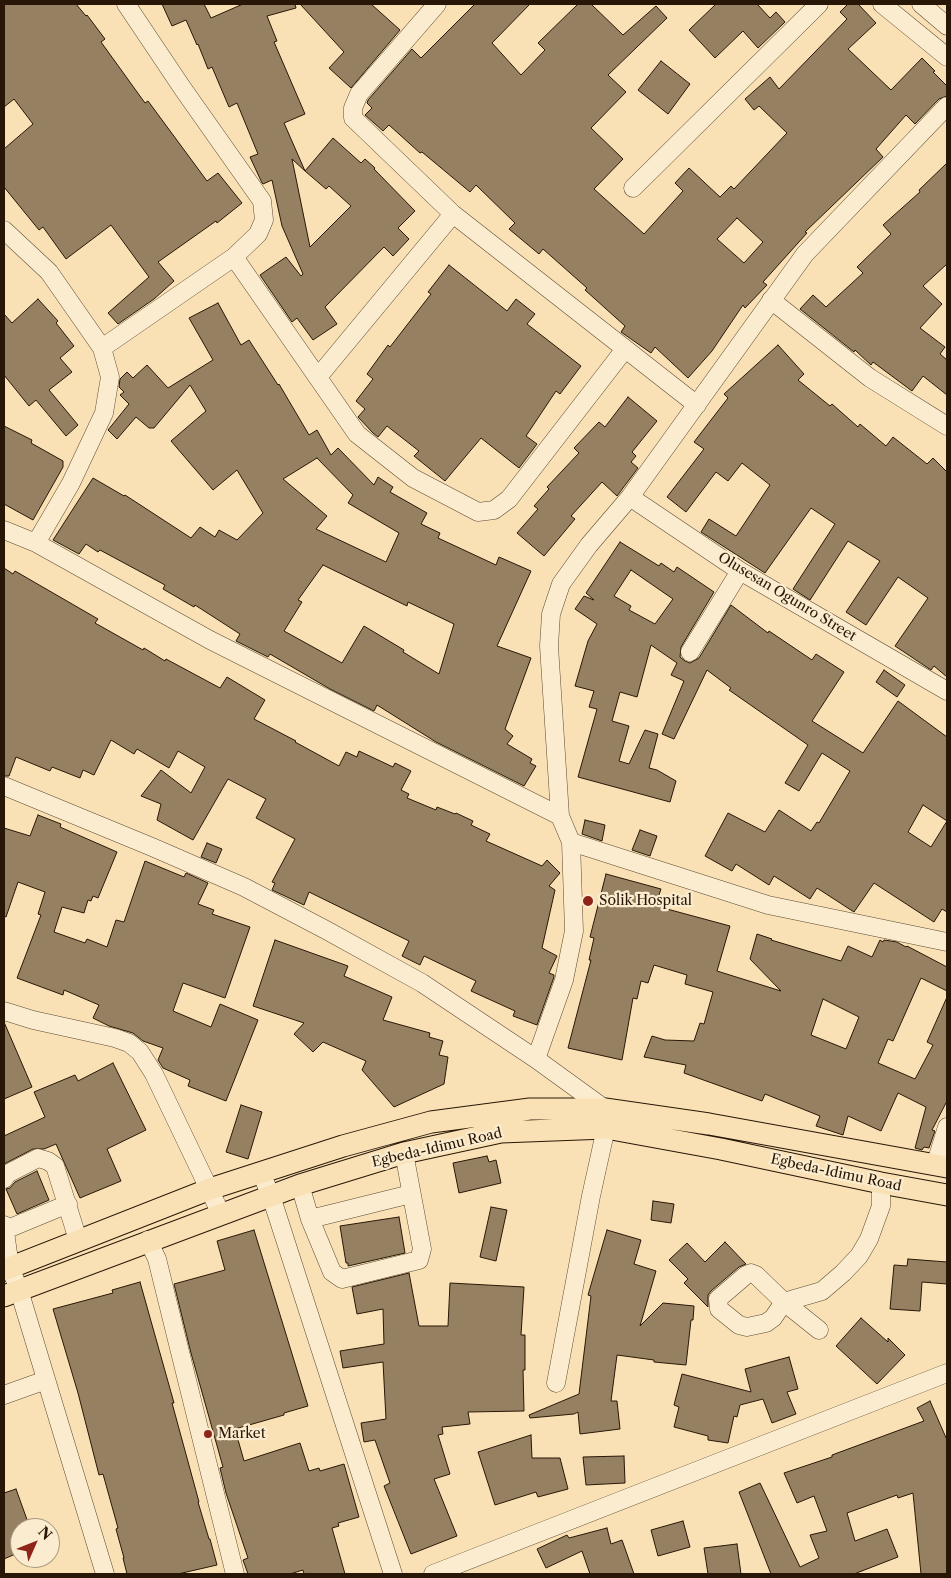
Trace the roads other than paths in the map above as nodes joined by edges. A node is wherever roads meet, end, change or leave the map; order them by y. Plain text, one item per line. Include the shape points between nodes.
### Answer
1 (126, 4) edge
2 (437, 4) edge
3 (882, 4) edge
4 (921, 4) edge
5 (810, 7) edge
6 (947, 26) edge
7 (947, 57) edge
8 (947, 106) edge
9 (633, 188) dead end
10 (453, 214) junction
11 (4, 231) edge
12 (234, 257) junction
13 (771, 300) junction
14 (102, 348) junction
15 (626, 349) junction
16 (318, 377) junction
17 (697, 405) junction
18 (947, 426) edge
19 (630, 497) junction
20 (4, 530) edge
21 (36, 543) junction
22 (740, 571) junction
23 (690, 652) dead end
24 (947, 691) edge
25 (4, 786) edge
26 (560, 816) junction
27 (571, 842) junction
28 (947, 942) edge
29 (4, 1011) edge
30 (536, 1059) junction
31 (606, 1119) junction
32 (946, 1134) edge
33 (404, 1153) junction
34 (941, 1167) edge
35 (261, 1173) junction
36 (4, 1179) edge
37 (881, 1183) junction
38 (300, 1185) junction
39 (210, 1189) junction
40 (412, 1194) junction
41 (947, 1195) edge
42 (271, 1196) junction
43 (68, 1204) junction
44 (221, 1214) junction
45 (310, 1219) junction
46 (4, 1228) edge
47 (78, 1240) junction
48 (148, 1240) junction
49 (7, 1268) edge
50 (11, 1293) edge
51 (819, 1330) dead end
52 (947, 1373) edge
53 (46, 1380) junction
54 (556, 1383) dead end
55 (4, 1395) edge
56 (105, 1574) edge
57 (234, 1574) edge
58 (393, 1574) edge
59 (433, 1574) edge

1 - 12 street via 262,201 264,220 258,234
2 - 10 street via 359,94 353,118
3 - 7 street
4 - 6 street
5 - 9 street
8 - 13 street via 805,254
10 - 15 street
10 - 16 street
11 - 14 street via 49,272
12 - 14 street
12 - 16 street
13 - 17 street
13 - 18 street via 870,378
14 - 21 street via 110,377 104,413
15 - 16 street via 509,500 494,510 478,512 413,478 357,434
15 - 17 street
17 - 19 street
19 - 22 street, Olusesan Ogunro Street
19 - 26 street via 561,584 551,614 549,646
20 - 21 street
21 - 26 street via 210,640
22 - 23 street
22 - 24 street, Olusesan Ogunro Street
25 - 30 street via 152,847 268,900 422,983
26 - 27 street
27 - 28 street via 768,905
27 - 30 street via 574,931 564,980
29 - 39 street via 115,1038 140,1052
30 - 31 street
31 - 33 main road, Egbeda-Idimu Road via 500,1132
31 - 34 main road, Egbeda-Idimu Road via 710,1124
31 - 35 main road, Egbeda-Idimu Road via 530,1109 431,1122
31 - 37 main road, Egbeda-Idimu Road via 721,1149
31 - 54 street
32 - 34 street
33 - 38 main road, Egbeda-Idimu Road
33 - 40 street
35 - 39 main road, Egbeda-Idimu Road
35 - 42 street
36 - 43 street via 38,1158 48,1160 55,1166
37 - 41 main road, Egbeda-Idimu Road
37 - 51 street via 881,1206 859,1256 822,1291 784,1302
38 - 42 main road, Egbeda-Idimu Road
38 - 45 street
39 - 44 street
39 - 47 main road, Egbeda-Idimu Road
40 - 45 street
40 - 45 street via 422,1249 419,1260 342,1279 332,1272
42 - 44 main road, Egbeda-Idimu Road
42 - 58 street
43 - 46 street
43 - 47 street
44 - 48 main road, Egbeda-Idimu Road
46 - 49 street
47 - 49 main road, Egbeda-Idimu Road
48 - 50 main road, Egbeda-Idimu Road
48 - 57 street via 157,1258
49 - 50 street
50 - 53 street
52 - 59 street
53 - 55 street
53 - 56 street

